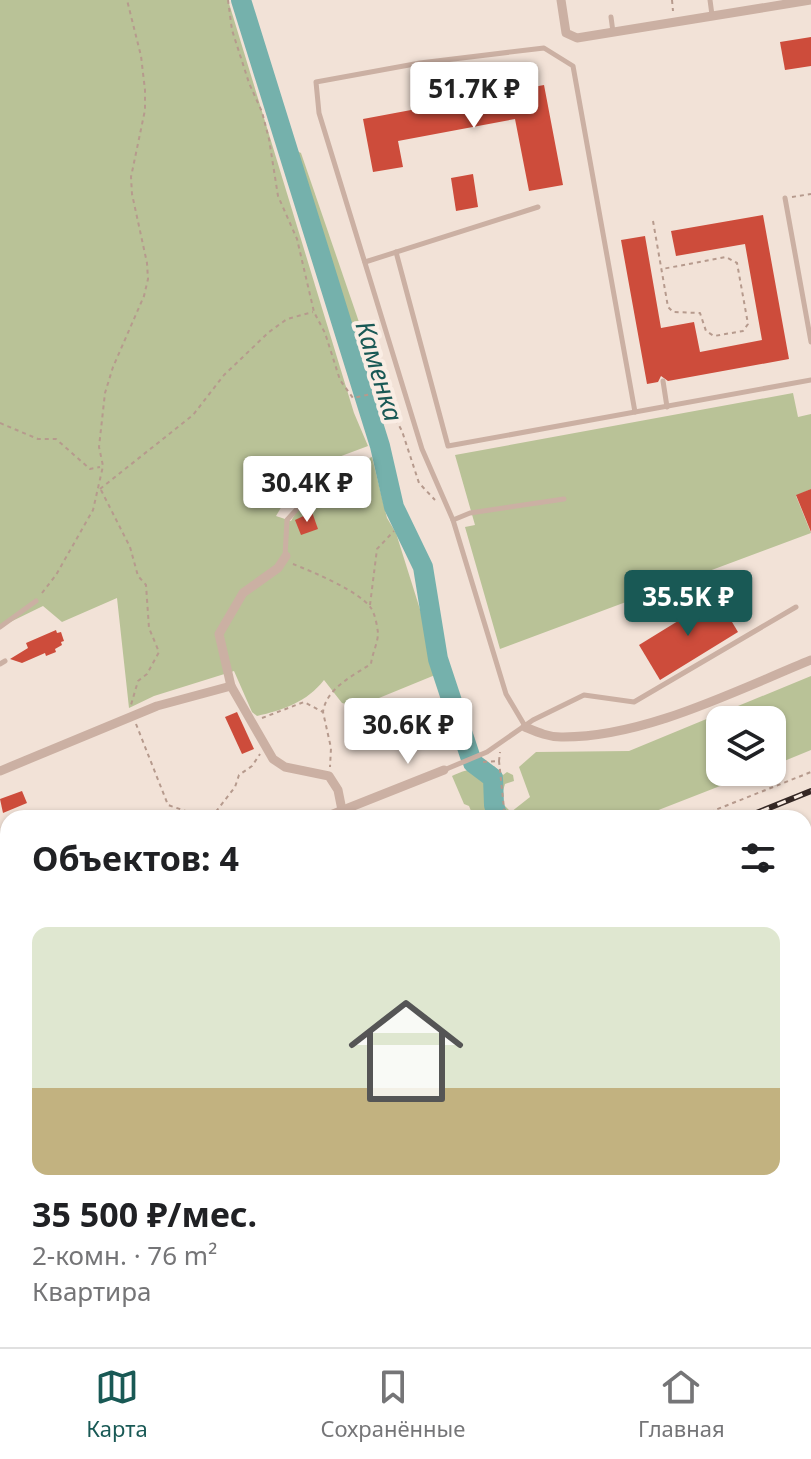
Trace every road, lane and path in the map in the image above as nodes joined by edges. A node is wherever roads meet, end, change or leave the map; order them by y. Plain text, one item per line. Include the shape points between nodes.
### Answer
1 (127, 0) edge
2 (228, 0) edge
3 (561, 0) edge
4 (672, 0) edge
5 (710, 0) edge
6 (811, 0) edge
7 (674, 15) dead end
8 (712, 16) junction
9 (611, 17) dead end
10 (613, 32) junction
11 (811, 194) edge
12 (785, 198) joint
13 (538, 207) dead end
14 (653, 221) dead end
15 (396, 252) junction
16 (365, 262) junction
17 (662, 269) junction
18 (314, 312) junction
19 (811, 342) edge
20 (811, 380) edge
21 (663, 381) dead end
22 (667, 407) junction
23 (635, 412) junction
24 (0, 423) edge
25 (103, 466) junction
26 (100, 489) junction
27 (564, 499) dead end
28 (436, 502) dead end
29 (297, 509) dead end
30 (453, 520) junction
31 (394, 531) dead end
32 (286, 556) junction
33 (243, 593) joint
34 (36, 601) joint
35 (370, 606) junction
36 (796, 607) dead end
37 (0, 627) edge
38 (219, 634) joint
39 (811, 660) edge
40 (231, 686) junction
41 (323, 712) junction
42 (130, 716) junction
43 (254, 721) junction
44 (525, 727) junction
45 (265, 741) junction
46 (499, 761) dead end
47 (444, 770) joint
48 (0, 771) edge
49 (811, 772) edge
50 (329, 776) junction
51 (183, 810) edge
52 (215, 810) edge
53 (342, 810) joint
54 (504, 810) edge
55 (715, 810) edge

1 - 25 path via 145,90 131,177 148,279 105,393 99,447
2 - 18 path via 232,30 262,112 278,196 297,239
3 - 10 street via 569,35
4 - 7 path
5 - 8 lane
6 - 8 street
8 - 10 street
9 - 10 lane
11 - 12 path
12 - 19 lane
13 - 15 lane
14 - 17 path
15 - 16 lane
15 - 23 lane via 448,446
16 - 23 lane via 319,113 316,82 544,48 573,66
16 - 30 lane via 422,449
17 - 17 path via 673,312 700,313 706,331 714,336 747,328 733,259
18 - 26 path via 287,319 269,332 224,375 193,415
18 - 28 path via 347,393 357,397 381,392 402,431 419,483
20 - 22 lane
21 - 22 lane
22 - 23 lane
24 - 25 path via 38,439 56,439 90,469
25 - 26 path
26 - 34 path via 56,575
26 - 42 path via 146,585 148,623 159,652 138,681
27 - 30 lane
29 - 32 lane via 287,520
30 - 44 lane via 506,694
31 - 35 path via 377,549
32 - 33 lane
32 - 35 path
33 - 38 street
34 - 37 lane
35 - 41 path via 378,633 371,664 324,700
36 - 44 lane via 634,702 584,695
38 - 40 lane
39 - 44 street via 671,715 615,730 558,737
40 - 42 street
40 - 43 street
41 - 43 path via 304,702
41 - 50 path via 331,748
42 - 48 street
42 - 51 path via 168,805
43 - 45 street
44 - 47 lane via 487,752
45 - 50 street via 273,759 285,767
45 - 52 path via 252,766 239,775
46 - 54 path
47 - 53 street
49 - 55 path
50 - 53 street

